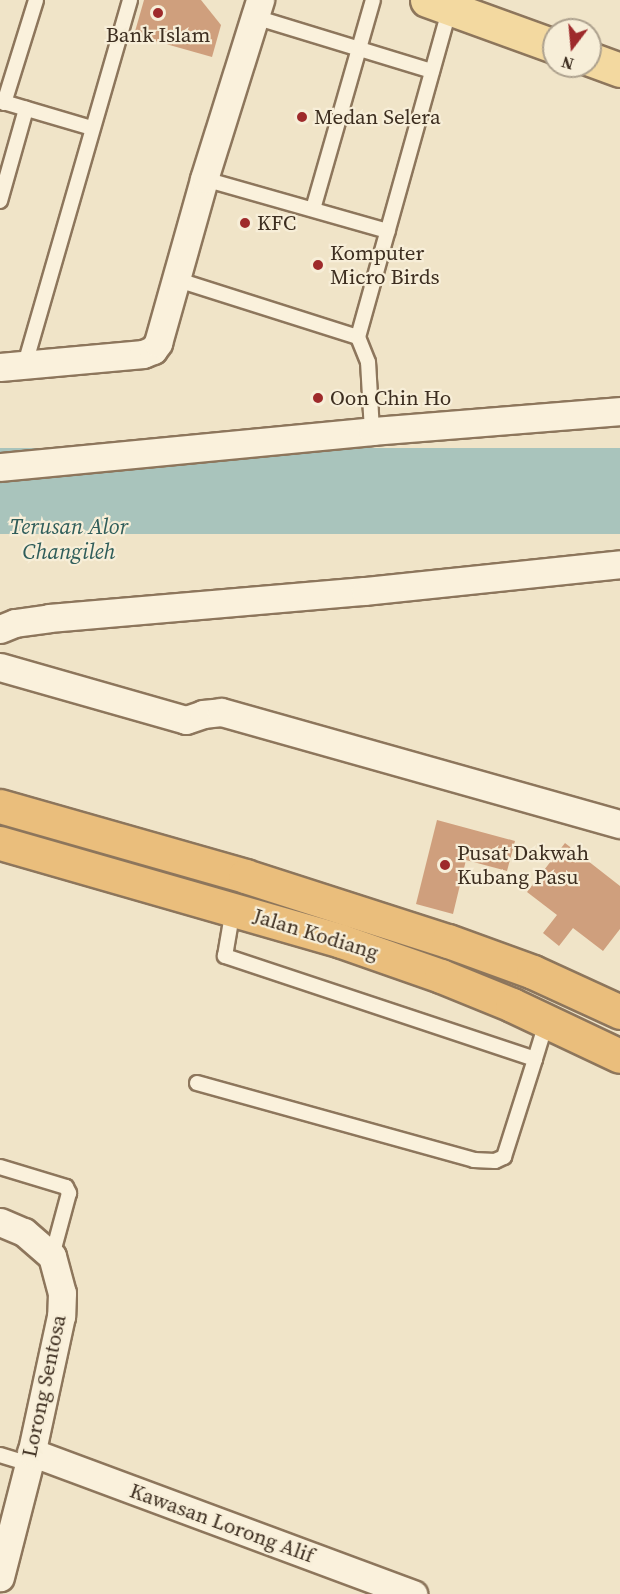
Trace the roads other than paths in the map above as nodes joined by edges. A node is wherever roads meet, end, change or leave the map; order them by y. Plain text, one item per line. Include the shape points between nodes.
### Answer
1 (36, 0) edge
2 (130, 0) edge
3 (373, 0) edge
4 (438, 4) edge
5 (258, 8) edge
6 (542, 42) edge
7 (359, 50) junction
8 (432, 71) junction
9 (2, 102) edge
10 (26, 109) junction
11 (93, 128) junction
12 (204, 179) junction
13 (0, 201) edge
14 (313, 209) junction
15 (388, 231) junction
16 (175, 279) junction
17 (358, 338) junction
18 (13, 366) edge
19 (620, 411) edge
20 (372, 431) junction
21 (0, 466) edge
22 (620, 564) edge
23 (0, 629) edge
24 (0, 667) edge
25 (0, 806) edge
26 (620, 824) edge
27 (0, 843) edge
28 (233, 909) junction
29 (620, 1012) edge
30 (547, 1020) junction
31 (620, 1056) edge
32 (535, 1059) junction
33 (197, 1083) dead end
34 (0, 1167) edge
35 (0, 1222) edge
36 (52, 1256) junction
37 (0, 1455) edge
38 (30, 1458) junction
39 (0, 1577) edge
40 (413, 1594) edge

1 - 9 lane
2 - 11 lane
3 - 7 lane
4 - 6 main road
4 - 8 lane
5 - 7 lane
5 - 12 street
7 - 8 lane
7 - 14 lane
8 - 15 lane
9 - 10 lane
10 - 11 lane
10 - 13 lane
11 - 18 lane
12 - 14 lane
12 - 16 street
14 - 15 lane
15 - 17 lane
16 - 17 lane
16 - 18 street via 153,350
17 - 20 lane via 368,362
19 - 20 street
20 - 21 street
22 - 23 street via 49,618
24 - 26 street via 186,720 221,712
25 - 29 highway, Jalan Kodiang via 245,876 448,941 533,972
27 - 28 highway, Jalan Kodiang
28 - 30 highway, Jalan Kodiang via 341,940
28 - 32 lane via 225,956
30 - 31 highway, Jalan Kodiang
30 - 32 lane
32 - 33 lane via 504,1157 495,1161 474,1160
34 - 36 lane via 66,1187 69,1193
35 - 36 street via 24,1232
36 - 38 street, Lorong Sentosa via 62,1293 61,1316
37 - 38 lane
38 - 39 street, Lorong Sentosa
38 - 40 street, Kawasan Lorong Alif

